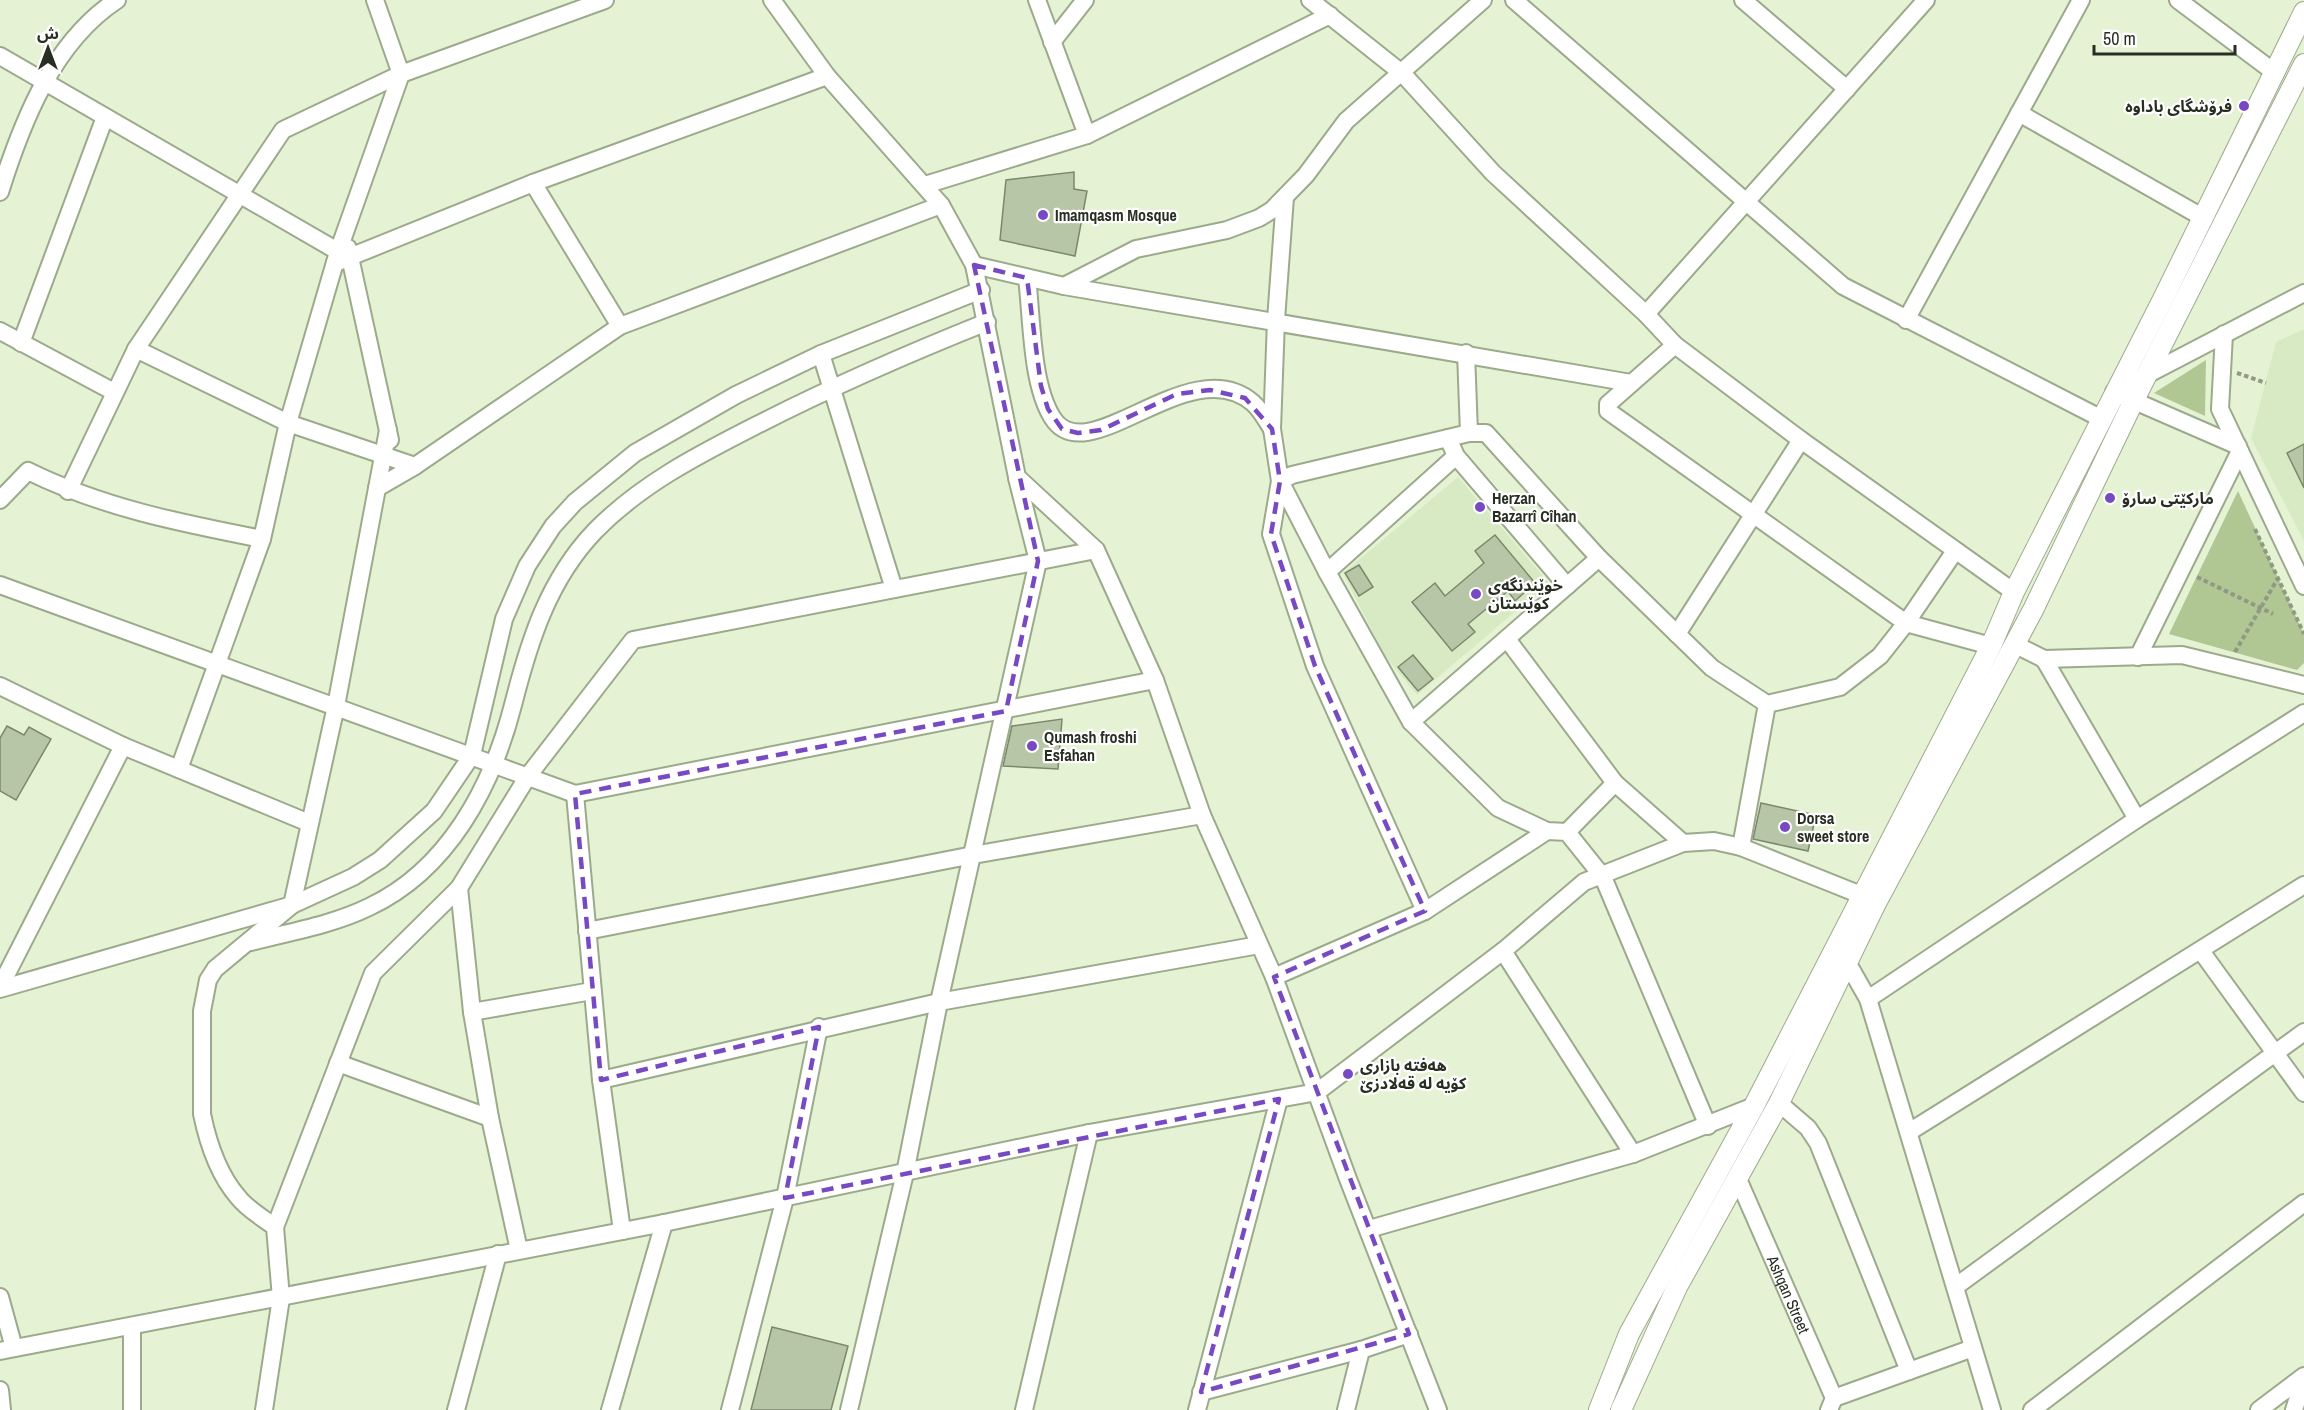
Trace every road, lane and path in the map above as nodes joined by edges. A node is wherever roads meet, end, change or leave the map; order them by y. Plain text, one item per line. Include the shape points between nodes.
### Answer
1 (375, 0) edge
2 (605, 0) edge
3 (772, 0) edge
4 (1037, 0) edge
5 (1310, 0) edge
6 (1483, 0) edge
7 (1514, 0) edge
8 (1743, 0) edge
9 (1926, 0) edge
10 (2081, 0) edge
11 (2178, 0) edge
12 (1078, 2) edge
13 (106, 3) edge
14 (2304, 12) edge
15 (1330, 15) junction
16 (1052, 42) junction
17 (0, 56) edge
18 (2304, 64) edge
19 (2274, 72) junction
20 (401, 74) junction
21 (1402, 74) junction
22 (827, 76) junction
23 (45, 82) junction
24 (1847, 89) junction
25 (2019, 113) junction
26 (105, 117) junction
27 (1087, 135) junction
28 (7, 146) edge
29 (533, 183) junction
30 (925, 185) junction
31 (0, 192) edge
32 (237, 195) junction
33 (1285, 197) junction
34 (1746, 202) junction
35 (941, 205) junction
36 (2202, 217) junction
37 (341, 258) junction
38 (974, 265) junction
39 (1027, 278) junction
40 (1064, 286) junction
41 (981, 290) junction
42 (2304, 293) edge
43 (1646, 314) junction
44 (1276, 320) junction
45 (1906, 320) junction
46 (987, 322) junction
47 (620, 326) junction
48 (0, 331) edge
49 (2224, 334) junction
50 (21, 343) junction
51 (1675, 345) junction
52 (136, 349) junction
53 (1466, 353) junction
54 (821, 354) junction
55 (2222, 368) junction
56 (2150, 372) junction
57 (1632, 383) junction
58 (2266, 383) dead end
59 (831, 387) junction
60 (114, 392) junction
61 (2114, 392) junction
62 (2134, 400) junction
63 (2102, 418) junction
64 (288, 423) junction
65 (1272, 429) junction
66 (1469, 433) junction
67 (1448, 438) junction
68 (1801, 440) junction
69 (2239, 449) junction
70 (1456, 456) junction
71 (393, 463) junction
72 (1017, 477) junction
73 (1280, 481) junction
74 (377, 488) junction
75 (68, 491) junction
76 (0, 500) edge
77 (1754, 514) junction
78 (2253, 524) dead end
79 (262, 539) junction
80 (1096, 550) junction
81 (1955, 550) junction
82 (1599, 558) junction
83 (1038, 561) junction
84 (2202, 566) dead end
85 (1327, 572) junction
86 (2197, 577) junction
87 (2302, 577) edge
88 (2278, 578) junction
89 (0, 585) edge
90 (1567, 586) junction
91 (2192, 586) dead end
92 (894, 589) junction
93 (2014, 592) junction
94 (2260, 608) junction
95 (2273, 614) dead end
96 (1906, 623) junction
97 (1677, 634) junction
98 (2304, 634) edge
99 (1506, 639) junction
100 (2014, 644) junction
101 (1991, 646) junction
102 (2223, 650) dead end
103 (2234, 652) junction
104 (2245, 655) dead end
105 (2138, 657) junction
106 (2044, 659) junction
107 (217, 663) junction
108 (1155, 680) junction
109 (2304, 685) edge
110 (0, 686) edge
111 (1767, 704) junction
112 (336, 706) junction
113 (1006, 711) junction
114 (2304, 713) edge
115 (1411, 722) junction
116 (123, 746) junction
117 (472, 755) junction
118 (494, 764) junction
119 (178, 769) junction
120 (528, 776) junction
121 (1615, 783) junction
122 (575, 794) junction
123 (1202, 815) junction
124 (2137, 819) junction
125 (309, 823) junction
126 (1547, 831) junction
127 (1567, 832) junction
128 (1683, 843) junction
129 (1741, 847) junction
130 (973, 855) junction
131 (1603, 877) junction
132 (2304, 885) edge
133 (459, 888) junction
134 (1862, 895) junction
135 (292, 905) junction
136 (1425, 911) junction
137 (587, 930) junction
138 (245, 944) junction
139 (1258, 945) junction
140 (1503, 951) junction
141 (2201, 951) junction
142 (1840, 959) junction
143 (1274, 977) junction
144 (0, 988) edge
145 (592, 992) junction
146 (1868, 999) junction
147 (939, 1002) junction
148 (472, 1011) junction
149 (819, 1028) junction
150 (2304, 1032) edge
151 (2273, 1053) junction
152 (338, 1063) junction
153 (601, 1080) junction
154 (1317, 1092) junction
155 (2304, 1093) edge
156 (1279, 1099) junction
157 (1779, 1103) junction
158 (1754, 1106) junction
159 (490, 1118) junction
160 (1708, 1126) junction
161 (1909, 1132) junction
162 (1089, 1134) junction
163 (1633, 1154) junction
164 (905, 1173) junction
165 (1738, 1179) junction
166 (785, 1198) junction
167 (2304, 1203) edge
168 (664, 1223) junction
169 (275, 1227) junction
170 (1369, 1228) junction
171 (622, 1231) junction
172 (519, 1250) junction
173 (498, 1254) junction
174 (1955, 1287) junction
175 (0, 1296) edge
176 (281, 1298) junction
177 (132, 1326) junction
178 (1409, 1334) junction
179 (1973, 1348) junction
180 (7, 1350) edge
181 (1361, 1350) junction
182 (1909, 1371) junction
183 (2304, 1378) edge
184 (0, 1390) edge
185 (1201, 1392) junction
186 (1832, 1404) edge
187 (2, 1410) edge
188 (132, 1410) edge
189 (264, 1410) edge
190 (456, 1410) edge
191 (610, 1410) edge
192 (730, 1410) edge
193 (849, 1410) edge
194 (1024, 1410) edge
195 (1197, 1410) edge
196 (1346, 1410) edge
197 (1438, 1410) edge
198 (1599, 1410) edge
199 (1621, 1410) edge
200 (1992, 1410) edge
201 (2032, 1410) edge
202 (2259, 1410) edge
203 (2294, 1410) edge

1 - 20 street
2 - 20 street
3 - 22 street
4 - 16 street
5 - 15 street
6 - 21 street
7 - 34 street
8 - 24 street
9 - 24 street
10 - 25 street
11 - 19 street
12 - 16 street
13 - 23 street
14 - 19 street
15 - 21 street
15 - 27 street
16 - 27 street
17 - 23 street
18 - 56 street
19 - 36 street
20 - 32 street via 283,130
20 - 37 street via 345,235
21 - 33 street via 1346,121
21 - 43 street via 1493,173
22 - 29 street
22 - 30 street
23 - 26 street
23 - 28 street
24 - 34 street
25 - 36 street
25 - 45 street
26 - 32 street
26 - 50 street
27 - 30 street
28 - 31 street
29 - 37 street
29 - 47 street
30 - 35 street
32 - 37 street
32 - 52 street
33 - 40 street via 1272,210 1245,224 1136,249
33 - 44 street
34 - 43 street
34 - 45 street via 1843,286
35 - 38 street
35 - 47 street
36 - 61 street
37 - 64 street
37 - 71 street via 388,430
38 - 39 street
38 - 41 street
39 - 40 street
39 - 65 street via 1041,386 1048,409 1062,429 1078,433 1101,430 1177,394 1210,390 1245,398
40 - 44 street
41 - 46 street
41 - 54 street
42 - 49 street
43 - 51 street
44 - 53 street
44 - 65 street
45 - 63 street
46 - 59 street
46 - 72 street
47 - 71 street via 415,466
48 - 50 street
49 - 55 street
49 - 56 street
50 - 60 street
51 - 57 street
51 - 68 street
52 - 60 street
52 - 64 street
53 - 57 street
53 - 66 street
54 - 59 street
54 - 117 street via 654,441 605,476 554,526 527,566 504,619
55 - 58 path
55 - 69 street via 2220,409
56 - 61 street
56 - 62 street
57 - 77 street via 1608,404 1608,411
59 - 92 street
59 - 118 street via 681,465 646,487 595,532 543,608
60 - 75 street
61 - 62 street
61 - 63 street
62 - 69 street
62 - 100 street
63 - 93 street
64 - 71 street
64 - 79 street
65 - 73 street
66 - 67 street
66 - 82 street via 1486,433
67 - 70 street
67 - 73 street via 1292,474
68 - 77 street
68 - 81 street
69 - 87 street
69 - 105 street
70 - 85 street
70 - 90 street
71 - 74 street
71 - 74 street
72 - 80 street
72 - 83 street
73 - 85 street
73 - 136 street via 1272,534 1315,666
74 - 112 street
75 - 76 street via 28,471
75 - 79 street via 147,516
77 - 96 street
77 - 97 street
78 - 88 path
79 - 107 street
80 - 83 street
80 - 108 street
81 - 93 street
81 - 96 street
82 - 90 street
82 - 97 street
83 - 92 street
83 - 113 street
84 - 86 path
85 - 115 street
86 - 91 path
86 - 94 path
88 - 94 path
88 - 98 path
89 - 107 street
90 - 99 street
92 - 120 street via 633,640
93 - 101 street
94 - 95 path
94 - 103 path
96 - 101 street
96 - 111 street via 1880,656 1840,687
97 - 111 street via 1712,668
99 - 115 street
99 - 121 street
100 - 106 street
100 - 142 street
101 - 134 street
102 - 103 path
103 - 104 path
105 - 106 street
105 - 109 street via 2182,655
106 - 124 street
107 - 112 street
107 - 119 street
108 - 113 street
108 - 123 street
110 - 116 street
111 - 129 street
112 - 117 street
112 - 125 street
113 - 122 street
113 - 130 street
114 - 124 street
115 - 126 street via 1498,808
116 - 119 street
116 - 144 street
117 - 118 street
117 - 135 street via 434,811 407,838 353,877
118 - 120 street
118 - 138 street via 461,826 425,870 407,885 350,915
119 - 125 street
120 - 122 street
120 - 133 street
121 - 127 street
121 - 128 street
122 - 137 street
123 - 130 street
123 - 139 street
124 - 146 street
125 - 135 street
126 - 127 street
126 - 136 street
127 - 131 street
128 - 129 street via 1714,841
128 - 131 street
129 - 134 street
130 - 137 street
130 - 147 street
131 - 140 street via 1584,882
131 - 160 street
132 - 141 street
133 - 148 street
133 - 152 street via 373,973
134 - 142 street
135 - 138 street
135 - 144 street
136 - 143 street
137 - 145 street
138 - 169 street via 215,969 203,995 202,1114 223,1175 239,1199
139 - 143 street
139 - 147 street
140 - 154 street
140 - 163 street
141 - 151 street
141 - 161 street
142 - 146 street
142 - 157 street
142 - 158 street
143 - 154 street
145 - 148 street
145 - 153 street
146 - 161 street
147 - 149 street
147 - 164 street
148 - 159 street
149 - 153 street
149 - 166 street
150 - 151 street
151 - 155 street
151 - 174 street
152 - 159 street
152 - 169 street
153 - 171 street
154 - 156 street
154 - 170 street
156 - 162 street
156 - 185 street
157 - 165 street
157 - 182 street via 1808,1128 1818,1143
158 - 160 street
158 - 198 street via 1648,1298 1618,1359
159 - 172 street
160 - 163 street
161 - 174 street
162 - 164 street
162 - 194 street
163 - 170 street
164 - 166 street
164 - 193 street
165 - 186 street, Ashqan Street
165 - 199 street via 1677,1287
166 - 168 street
166 - 192 street
167 - 201 street
168 - 171 street
168 - 191 street
169 - 176 street
170 - 178 street
171 - 172 street
172 - 173 street
173 - 176 street
173 - 190 street
174 - 179 street
175 - 180 street
176 - 177 street
176 - 189 street
177 - 180 street
177 - 188 street
178 - 181 street
178 - 197 street
179 - 182 street
179 - 200 street
181 - 185 street
181 - 196 street
182 - 186 street
183 - 202 street
183 - 203 street
184 - 187 street
185 - 195 street

